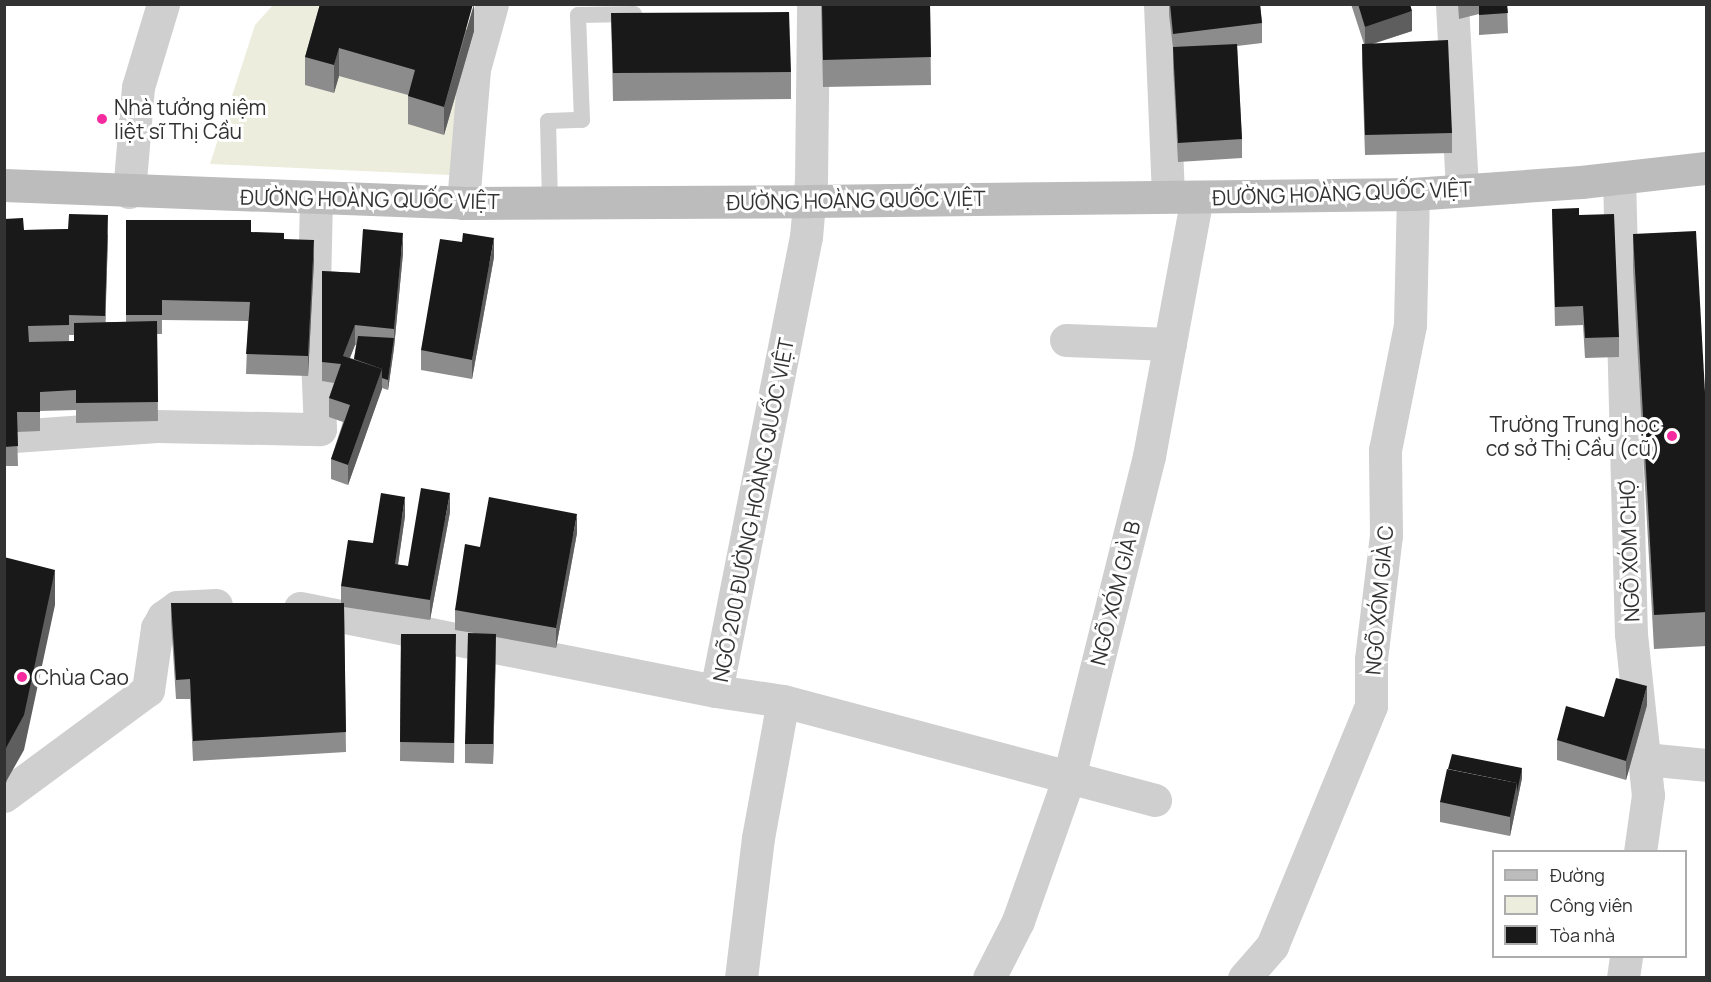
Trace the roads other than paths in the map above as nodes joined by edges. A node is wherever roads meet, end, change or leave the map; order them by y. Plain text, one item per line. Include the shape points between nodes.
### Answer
1 (163, 4) edge
2 (813, 4) edge
3 (1160, 4) edge
4 (1452, 4) edge
5 (657, 14) edge
6 (482, 22) edge
7 (1707, 168) edge
8 (1619, 178) junction
9 (4, 185) edge
10 (1462, 190) junction
11 (129, 192) junction
12 (1413, 194) junction
13 (1182, 196) junction
14 (316, 199) junction
15 (810, 201) junction
16 (550, 202) junction
17 (463, 203) junction
18 (1066, 340) dead end
19 (1170, 344) junction
20 (14, 436) edge
21 (716, 691) junction
22 (783, 701) junction
23 (1645, 759) junction
24 (1707, 765) edge
25 (1069, 777) junction
26 (4, 796) edge
27 (1155, 800) dead end
28 (1640, 850) edge
29 (1626, 958) edge
30 (741, 978) edge
31 (989, 978) edge
32 (1244, 978) edge
33 (1623, 978) edge

1 - 11 street via 138,87
2 - 15 street, NGÕ 200 ĐƯỜNG HOÀNG QUỐC VIỆT
3 - 13 street, NGÕ XÓM GIÀ B
4 - 10 street
5 - 16 lane via 578,15 582,120 548,121
6 - 17 street via 474,69
7 - 8 main road, ĐƯỜNG HOÀNG QUỐC VIỆT
8 - 10 main road, ĐƯỜNG HOÀNG QUỐC VIỆT
8 - 23 street, NGÕ XÓM CHỢ via 1631,634
9 - 11 main road, ĐƯỜNG HOÀNG QUỐC VIỆT
10 - 12 main road, ĐƯỜNG HOÀNG QUỐC VIỆT
11 - 14 main road, ĐƯỜNG HOÀNG QUỐC VIỆT
12 - 13 main road, ĐƯỜNG HOÀNG QUỐC VIỆT
12 - 32 street, NGÕ XÓM GIÀ C via 1410,326 1385,450 1386,535 1371,659 1371,706 1272,946
13 - 15 main road, ĐƯỜNG HOÀNG QUỐC VIỆT
13 - 19 street, NGÕ XÓM GIÀ B
14 - 17 main road, ĐƯỜNG HOÀNG QUỐC VIỆT
14 - 20 street via 314,287 320,429 157,426
15 - 16 main road, ĐƯỜNG HOÀNG QUỐC VIỆT
15 - 21 street, NGÕ 200 ĐƯỜNG HOÀNG QUỐC VIỆT
16 - 17 main road, ĐƯỜNG HOÀNG QUỐC VIỆT
18 - 19 street
19 - 25 street, NGÕ XÓM GIÀ B via 1149,456
21 - 22 street, NGÕ 200 ĐƯỜNG HOÀNG QUỐC VIỆT
21 - 26 street via 314,609 255,604 177,607 163,617 157,628 148,690
22 - 25 street, NGÕ 200 ĐƯỜNG HOÀNG QUỐC VIỆT
22 - 30 street via 758,838
23 - 24 street
23 - 28 street, NGÕ XÓM CHỢ via 1648,795
25 - 27 street, NGÕ 200 ĐƯỜNG HOÀNG QUỐC VIỆT
25 - 31 street, NGÕ XÓM GIÀ B via 1018,921
29 - 33 street

